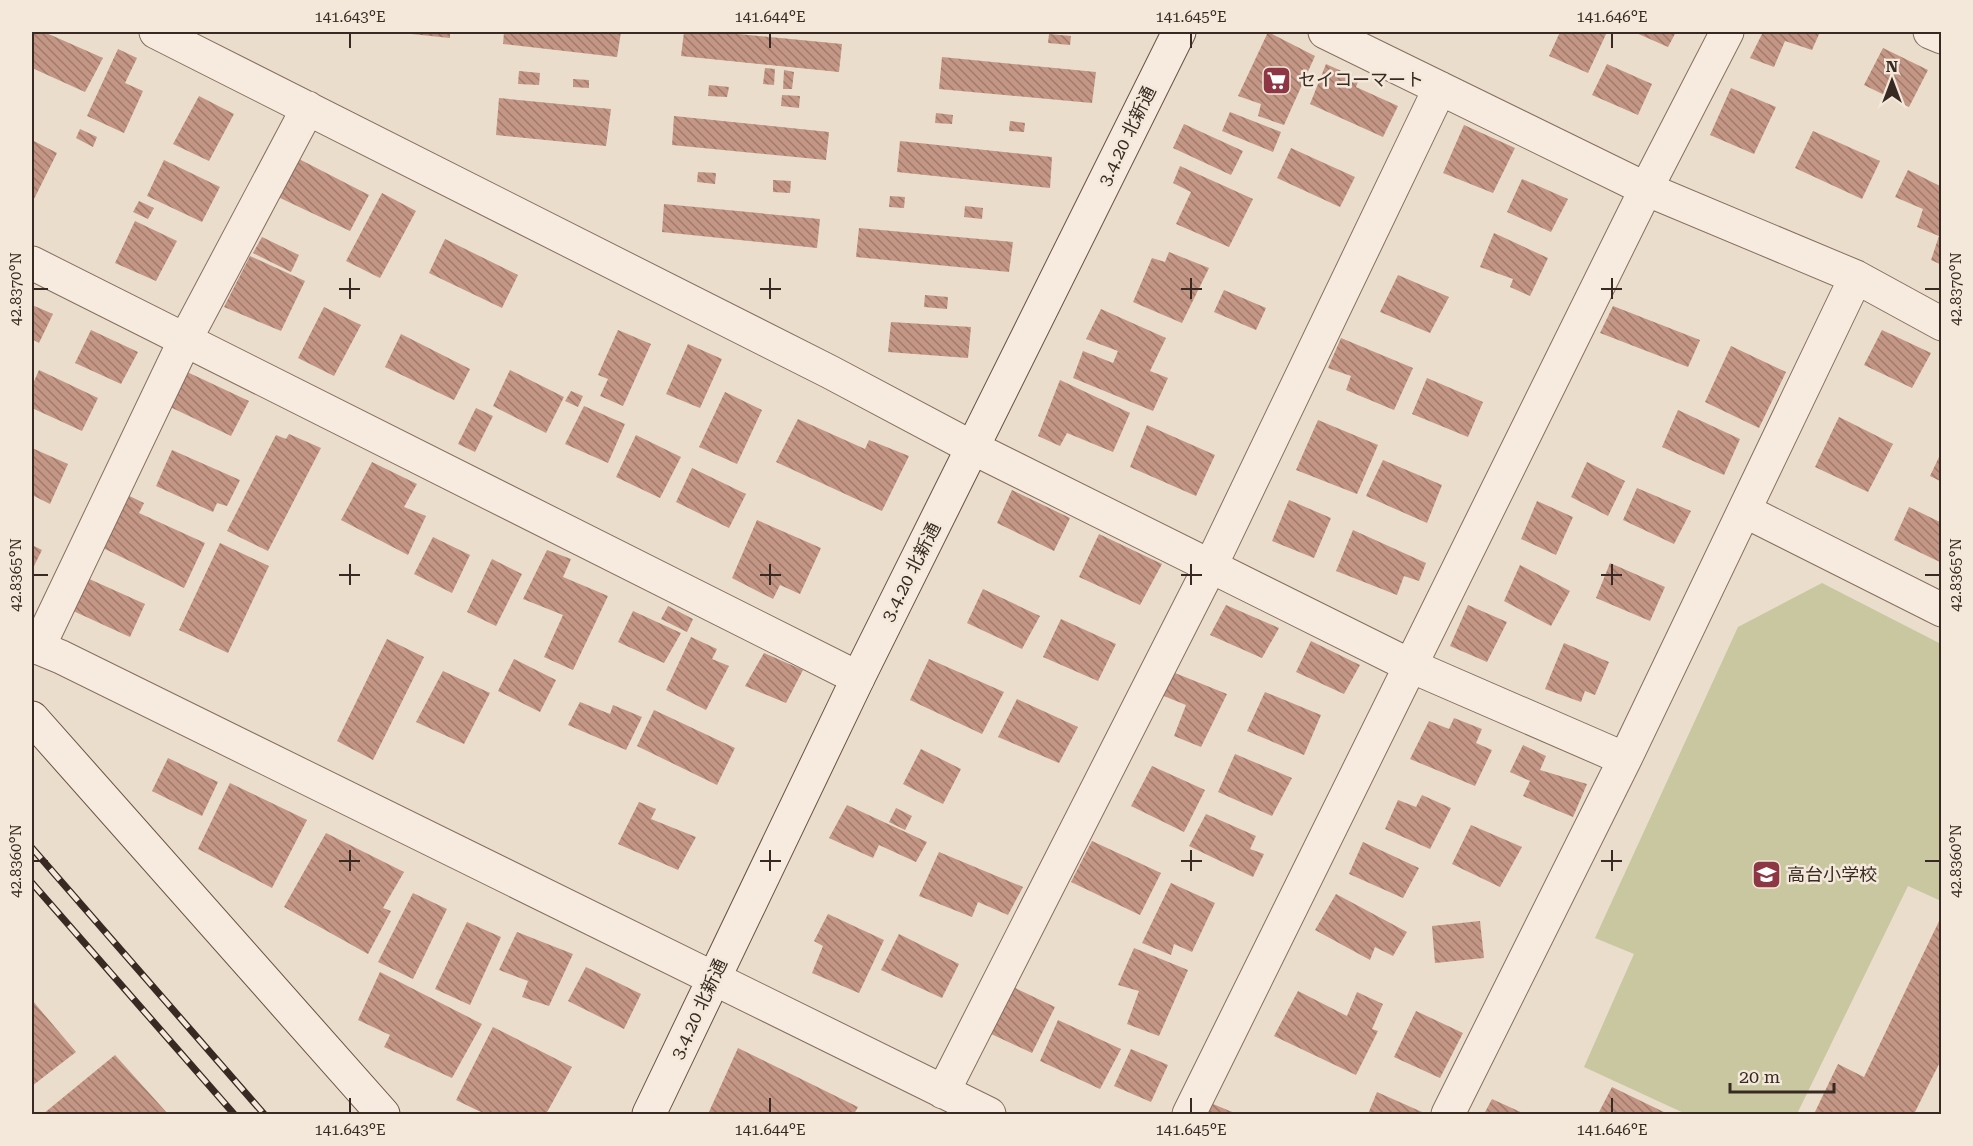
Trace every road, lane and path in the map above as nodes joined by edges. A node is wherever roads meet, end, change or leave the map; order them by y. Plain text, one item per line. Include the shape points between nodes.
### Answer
1 (156, 32) edge
2 (1179, 32) edge
3 (1325, 32) edge
4 (1727, 32) edge
5 (1930, 32) edge
6 (1941, 37) edge
7 (1440, 88) junction
8 (308, 108) junction
9 (1646, 189) junction
10 (32, 263) edge
11 (1856, 278) junction
12 (1941, 324) edge
13 (186, 340) junction
14 (973, 448) junction
15 (1745, 511) junction
16 (1211, 564) junction
17 (1941, 610) edge
18 (35, 647) edge
19 (1411, 666) junction
20 (858, 678) junction
21 (32, 718) edge
22 (1625, 759) junction
23 (714, 978) junction
24 (942, 1092) junction
25 (383, 1114) edge
26 (649, 1114) edge
27 (989, 1114) edge
28 (1189, 1114) edge
29 (1448, 1114) edge

1 - 8 street
2 - 14 street, 3.4.20 北新通
3 - 7 street
4 - 9 street
5 - 6 street
7 - 9 street
7 - 16 street
8 - 13 street
8 - 14 street
9 - 11 street
9 - 19 street
10 - 13 street
11 - 12 street
11 - 15 street
13 - 18 street
13 - 20 street
14 - 16 street
14 - 20 street, 3.4.20 北新通
15 - 17 street
15 - 22 street
16 - 19 street
16 - 24 street
18 - 23 street
19 - 22 street
19 - 28 street
20 - 23 street, 3.4.20 北新通
21 - 25 street
22 - 29 street
23 - 24 street
23 - 26 street, 3.4.20 北新通
24 - 27 street

